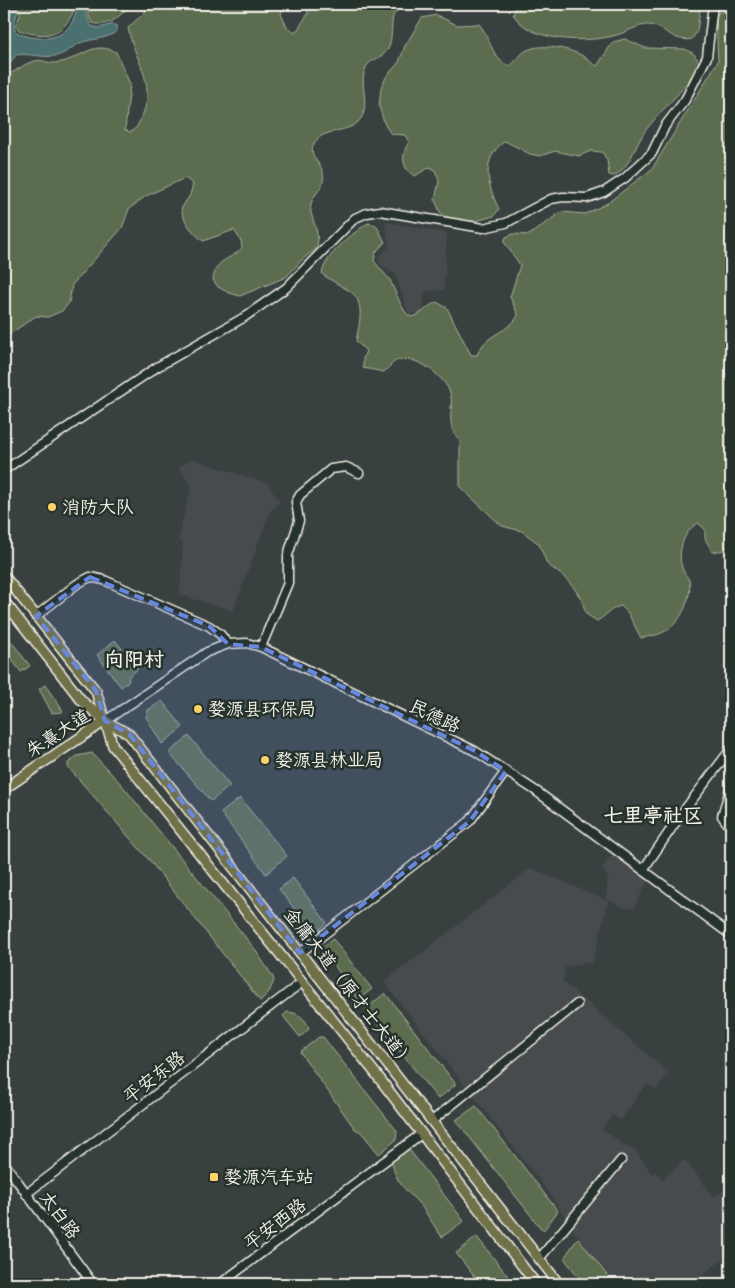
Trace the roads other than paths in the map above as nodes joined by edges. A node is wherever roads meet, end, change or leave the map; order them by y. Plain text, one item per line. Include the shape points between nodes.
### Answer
1 (713, 4) edge
2 (4, 470) edge
3 (359, 473) dead end
4 (4, 576) edge
5 (4, 601) edge
6 (36, 616) junction
7 (228, 644) junction
8 (261, 647) junction
9 (105, 722) junction
10 (731, 749) edge
11 (506, 771) junction
12 (731, 786) edge
13 (4, 788) edge
14 (731, 828) edge
15 (643, 870) junction
16 (731, 935) edge
17 (300, 953) junction
18 (301, 983) junction
19 (577, 1004) dead end
20 (432, 1121) junction
21 (421, 1134) junction
22 (621, 1160) dead end
23 (4, 1163) edge
24 (26, 1194) junction
25 (539, 1260) junction
26 (731, 1280) edge
27 (93, 1284) edge
28 (220, 1284) edge
29 (536, 1284) edge
30 (559, 1284) edge
31 (726, 1284) edge

1 - 2 street via 707,57 686,100 665,126 652,153 604,192 587,198 563,196 551,199 506,223 484,228 380,211 361,216 344,228 286,288 244,318 157,367
3 - 8 street via 346,468 331,469 296,502 299,520 288,555 288,583
4 - 6 main road, 金庸大道（原才士大道）
5 - 9 main road, 金庸大道（原才士大道） via 82,701
6 - 7 street via 90,577 104,580 209,626
6 - 9 main road, 金庸大道（原才士大道） via 96,691
7 - 8 street, 民德路 via 247,643
7 - 9 street, 民德路 via 207,652
8 - 11 street, 民德路 via 475,751
9 - 13 main road, 朱熹大道
9 - 17 main road, 金庸大道（原才士大道） via 129,734
9 - 18 main road, 金庸大道（原才士大道） via 113,746
10 - 15 street
11 - 15 street, 民德路
11 - 17 street via 470,821
12 - 14 street via 722,816
15 - 16 street, 民德路
17 - 20 main road, 金庸大道（原才士大道）
18 - 21 main road, 金庸大道（原才士大道）
18 - 24 street, 平安东路
19 - 20 street
20 - 25 main road, 金庸大道（原才士大道）
21 - 28 street, 平安西路
21 - 29 main road, 金庸大道（原才士大道）
22 - 25 street
23 - 24 street, 太白路
24 - 27 street, 太白路
25 - 30 main road, 金庸大道（原才士大道）
26 - 31 street

